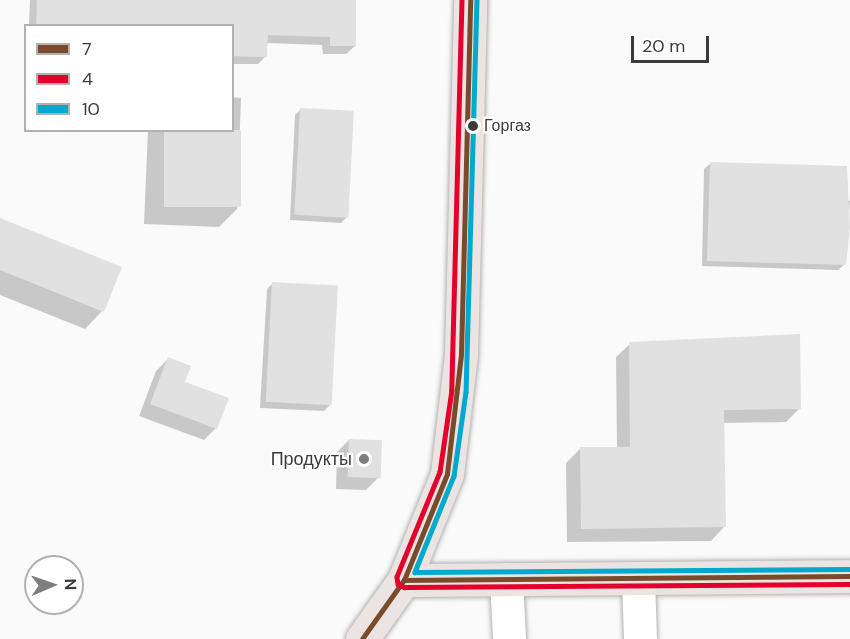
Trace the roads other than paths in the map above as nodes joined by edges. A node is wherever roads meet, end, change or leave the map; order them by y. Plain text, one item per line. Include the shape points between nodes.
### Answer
1 (470, 0) edge
2 (850, 576) edge
3 (638, 578) junction
4 (506, 579) junction
5 (404, 580) junction
6 (362, 639) edge
7 (509, 639) edge
8 (634, 639) edge
9 (640, 639) edge

1 - 5 main road via 459,391 447,474
2 - 3 main road
3 - 4 main road
3 - 9 lane
4 - 5 main road
4 - 7 lane
5 - 6 main road
8 - 9 lane

